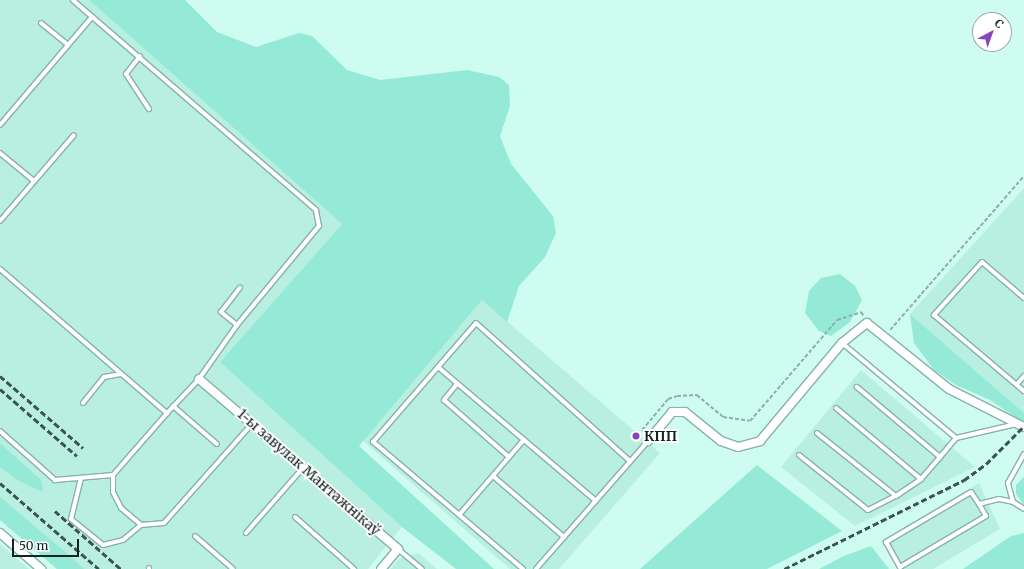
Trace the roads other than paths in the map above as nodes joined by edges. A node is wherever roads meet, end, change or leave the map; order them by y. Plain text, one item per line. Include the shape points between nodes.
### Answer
1 (73, 0) edge
2 (92, 17) junction
3 (41, 23) dead end
4 (68, 46) junction
5 (140, 56) junction
6 (149, 109) dead end
7 (0, 125) edge
8 (74, 135) dead end
9 (0, 153) edge
10 (34, 181) junction
11 (0, 221) edge
12 (0, 269) edge
13 (240, 288) dead end
14 (1024, 298) edge
15 (237, 325) junction
16 (842, 343) junction
17 (438, 368) junction
18 (121, 374) junction
19 (1024, 376) edge
20 (199, 379) junction
21 (457, 384) junction
22 (1017, 384) junction
23 (857, 387) dead end
24 (1024, 391) edge
25 (83, 403) dead end
26 (173, 406) junction
27 (836, 408) dead end
28 (166, 413) junction
29 (252, 424) junction
30 (1021, 425) edge
31 (0, 431) edge
32 (817, 433) dead end
33 (956, 438) junction
34 (524, 440) junction
35 (648, 440) joint
36 (217, 444) dead end
37 (1024, 454) edge
38 (799, 455) dead end
39 (509, 457) junction
40 (940, 457) junction
41 (630, 462) junction
42 (303, 468) junction
43 (113, 475) junction
44 (493, 476) junction
45 (80, 478) junction
46 (921, 479) junction
47 (896, 496) junction
48 (596, 501) junction
49 (1013, 502) junction
50 (979, 504) junction
51 (1024, 509) edge
52 (459, 515) junction
53 (295, 518) dead end
54 (141, 525) junction
55 (0, 533) edge
56 (246, 533) dead end
57 (195, 536) dead end
58 (564, 537) junction
59 (398, 549) junction
60 (42, 569) edge
61 (233, 569) edge
62 (354, 569) edge
63 (381, 569) edge
64 (422, 569) edge
65 (523, 569) edge
66 (536, 569) edge

1 - 2 lane
2 - 4 lane
2 - 5 lane
3 - 4 lane
4 - 7 lane
5 - 6 lane via 126,74
5 - 15 lane via 316,210 319,226
8 - 10 lane
9 - 10 lane
10 - 11 lane
12 - 18 lane
13 - 15 lane via 221,312
14 - 22 lane via 982,262 934,315
15 - 20 lane
16 - 30 street via 867,323 949,389
16 - 33 lane
16 - 35 street via 760,441 738,447 720,441 685,412 672,412
17 - 21 lane
17 - 41 lane via 476,323
17 - 52 lane via 373,442
18 - 25 lane via 104,378
18 - 28 lane
19 - 22 lane
20 - 26 lane
20 - 29 street, 1-ы завулак Мантажнікаў
21 - 34 lane
21 - 39 lane via 444,400
22 - 24 lane
23 - 40 lane
26 - 28 lane
26 - 36 lane
27 - 46 lane
28 - 43 lane
29 - 42 street, 1-ы завулак Мантажнікаў
29 - 54 lane via 164,523
30 - 33 lane
31 - 45 lane via 55,480
32 - 47 lane
33 - 40 lane
34 - 39 lane
34 - 48 lane
35 - 41 lane
37 - 49 lane via 1008,484
38 - 47 lane via 868,510
39 - 44 lane
40 - 46 lane
41 - 48 lane
42 - 56 lane
42 - 59 street, 1-ы завулак Мантажнікаў
43 - 45 lane
43 - 54 lane via 114,492 121,508
44 - 52 lane
44 - 58 lane
45 - 54 lane via 71,519 103,546 123,540
46 - 47 lane
48 - 58 lane
49 - 50 lane via 999,499
49 - 51 lane
50 - 50 lane via 971,492 886,542 900,567 986,516
52 - 65 lane
53 - 62 lane
55 - 60 street
57 - 61 lane
58 - 66 lane
59 - 63 street
59 - 64 lane

